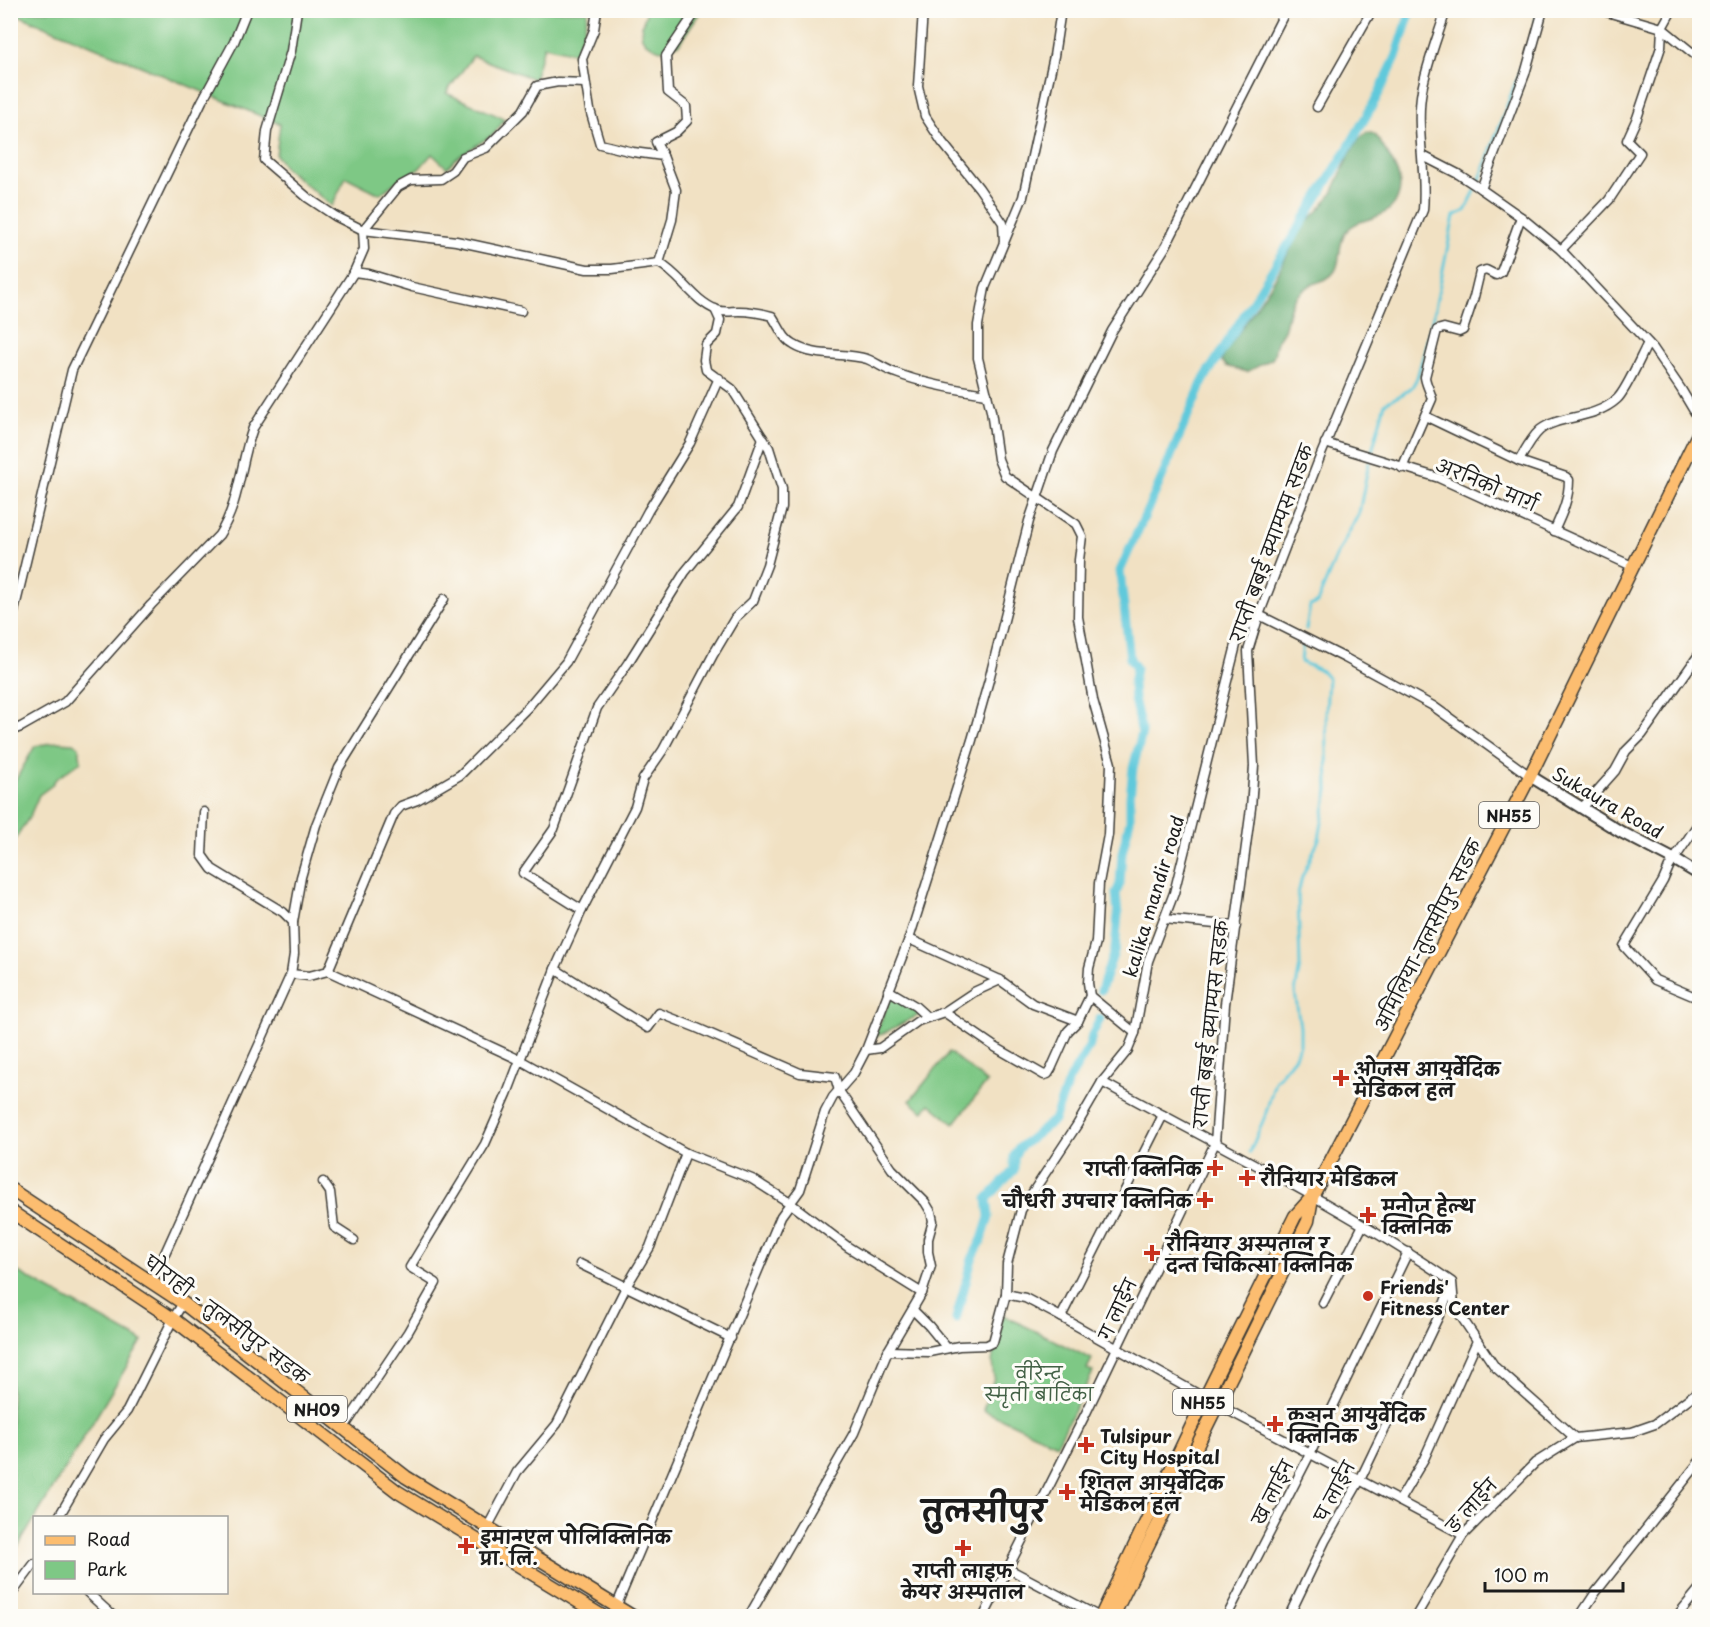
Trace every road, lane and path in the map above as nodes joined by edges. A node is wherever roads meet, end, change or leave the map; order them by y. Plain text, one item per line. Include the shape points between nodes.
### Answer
1 (247, 10) edge
2 (297, 10) edge
3 (597, 10) edge
4 (697, 10) edge
5 (923, 10) edge
6 (1061, 10) edge
7 (1286, 10) edge
8 (1372, 10) edge
9 (1446, 10) edge
10 (1543, 10) edge
11 (1600, 10) edge
12 (1672, 10) edge
13 (1662, 28) junction
14 (1700, 59) edge
15 (585, 83) junction
16 (1317, 107) dead end
17 (663, 156) junction
18 (1424, 156) junction
19 (1481, 189) junction
20 (1521, 217) junction
21 (363, 230) junction
22 (1004, 243) junction
23 (1561, 250) junction
24 (659, 263) junction
25 (354, 272) junction
26 (715, 309) junction
27 (521, 311) dead end
28 (1648, 343) junction
29 (719, 378) junction
30 (987, 394) junction
31 (1425, 416) junction
32 (1699, 432) edge
33 (763, 438) junction
34 (1325, 442) junction
35 (1519, 460) junction
36 (1402, 468) junction
37 (1036, 497) junction
38 (1554, 531) junction
39 (1632, 566) junction
40 (444, 599) dead end
41 (1259, 615) junction
42 (10, 628) edge
43 (1700, 653) edge
44 (10, 731) edge
45 (1530, 776) junction
46 (1582, 808) junction
47 (204, 812) dead end
48 (1700, 821) edge
49 (1675, 860) junction
50 (1700, 875) edge
51 (582, 910) junction
52 (1164, 918) junction
53 (293, 922) junction
54 (1236, 926) junction
55 (909, 939) junction
56 (555, 969) junction
57 (328, 971) junction
58 (291, 974) junction
59 (1000, 980) junction
60 (888, 990) junction
61 (1090, 996) junction
62 (1700, 999) edge
63 (944, 1012) junction
64 (927, 1017) junction
65 (1078, 1021) junction
66 (1136, 1033) junction
67 (866, 1050) junction
68 (520, 1060) junction
69 (1102, 1082) junction
70 (839, 1091) junction
71 (1163, 1115) junction
72 (1215, 1143) junction
73 (686, 1154) junction
74 (323, 1182) dead end
75 (10, 1189) edge
76 (1312, 1197) junction
77 (790, 1203) junction
78 (10, 1211) edge
79 (1363, 1225) junction
80 (354, 1240) dead end
81 (1408, 1252) junction
82 (580, 1264) dead end
83 (152, 1282) junction
84 (1452, 1282) junction
85 (626, 1287) junction
86 (922, 1293) junction
87 (1006, 1294) junction
88 (183, 1303) junction
89 (1323, 1303) dead end
90 (913, 1310) junction
91 (1061, 1317) junction
92 (173, 1319) junction
93 (731, 1338) junction
94 (1478, 1341) junction
95 (947, 1348) junction
96 (1116, 1348) junction
97 (888, 1352) junction
98 (1700, 1390) edge
99 (1211, 1401) junction
100 (343, 1429) junction
101 (1575, 1438) junction
102 (1310, 1454) junction
103 (1700, 1461) edge
104 (1360, 1480) junction
105 (1399, 1501) junction
106 (59, 1516) edge
107 (472, 1518) junction
108 (487, 1528) junction
109 (464, 1533) junction
110 (1463, 1535) junction
111 (33, 1565) edge
112 (1009, 1569) junction
113 (1700, 1588) edge
114 (88, 1594) edge
115 (10, 1596) edge
116 (614, 1612) edge
117 (1105, 1615) edge
118 (113, 1617) edge
119 (602, 1617) edge
120 (632, 1617) edge
121 (749, 1617) edge
122 (984, 1617) edge
123 (1227, 1617) edge
124 (1289, 1617) edge
125 (1416, 1617) edge
126 (1580, 1617) edge
127 (1677, 1617) edge

1 - 42 street via 72,370
2 - 21 street via 291,51 267,131 264,160 308,198
3 - 15 street via 582,59
4 - 17 street via 666,56 668,92 686,106 687,121 656,142
5 - 22 street via 918,86 925,116 1003,223
6 - 22 street via 1023,197
7 - 37 street via 1166,246 1112,331 1053,451
8 - 16 street
9 - 18 street, राप्ती बबई क्याम्पस सडक via 1422,90
10 - 19 street via 1525,74
11 - 13 street
12 - 13 street
13 - 14 street
13 - 23 street via 1661,47 1627,140 1640,153 1609,200
15 - 17 street via 600,144
15 - 21 street via 537,86 522,111 486,148 463,157 441,179 411,180 398,187
17 - 24 street via 676,190
18 - 19 street
18 - 34 street, राप्ती बबई क्याम्पस सडक via 1423,210
19 - 20 street
20 - 23 street
20 - 31 street via 1501,272 1480,272 1463,330 1437,330 1425,377 1432,399
21 - 24 street via 456,241 586,269
21 - 25 street via 364,249
22 - 30 street via 985,288 978,325 978,358
23 - 28 street
24 - 26 street
25 - 27 street
25 - 44 street via 253,428 234,504 219,535 64,702
26 - 29 street via 720,320 717,334 706,345 704,360 706,370
26 - 30 street via 772,316 794,346 813,352 844,354 897,374 955,390
28 - 32 street via 1697,416
28 - 35 street via 1618,398 1589,415 1541,429
29 - 33 street via 732,389
29 - 57 street via 690,443 566,662 528,707 460,774 401,806 394,814
30 - 37 street via 998,459 1005,476
31 - 35 street
31 - 36 street
32 - 39 main road, अमिलिया-तुलसीपुर सडक / NH55
33 - 51 street via 782,489 782,508 767,565 753,601 735,618 643,779 635,807
33 - 51 street via 738,507 685,573 597,708 554,829 523,873
34 - 36 street, अरनिको मार्ग
34 - 41 street, राप्ती बबई क्याम्पस सडक
35 - 38 street via 1569,480 1565,508
36 - 38 street, अरनिको मार्ग via 1439,478
37 - 55 street via 989,680
37 - 61 street via 1076,524 1082,536 1078,617 1093,700 1111,764 1108,835 1099,883 1096,942 1089,968
38 - 39 street, अरनिको मार्ग
39 - 45 main road, अमिलिया-तुलसीपुर सडक / NH55
40 - 53 street via 339,768 316,825
41 - 45 street via 1433,706
41 - 52 street, kalika mandir road via 1242,630 1236,645 1186,850
41 - 54 street, राप्ती बबई क्याम्पस सडक via 1248,651 1254,766
43 - 46 street via 1615,771
45 - 46 street, Sukaura Road
45 - 76 main road, अमिलिया-तुलसीपुर सडक / NH55
46 - 49 street, Sukaura Road
47 - 53 street via 202,855 212,869
48 - 49 street
49 - 50 street, Sukaura Road
49 - 62 street via 1624,946 1655,980
51 - 56 street
52 - 54 street
52 - 66 street, kalika mandir road via 1148,962
53 - 58 street
54 - 72 street, राप्ती बबई क्याम्पस सडक via 1225,1004
55 - 59 street
55 - 60 street
56 - 68 street
56 - 70 street via 648,1028 659,1013 800,1074 835,1077
57 - 58 street via 309,976
57 - 68 street
58 - 83 street
59 - 63 street
59 - 65 street via 1033,1004
60 - 64 street
60 - 67 street
61 - 65 street
61 - 66 street
63 - 64 street
63 - 65 street via 1044,1075 1054,1064 1068,1031
64 - 67 street via 880,1048
66 - 69 street, kalika mandir road via 1128,1050
67 - 70 street
68 - 73 street
68 - 100 street via 485,1144 410,1267 435,1283 408,1332
69 - 71 street
69 - 87 street, kalika mandir road via 1021,1210 1007,1264
70 - 77 street via 825,1112 800,1190
70 - 86 street via 891,1168 931,1212 931,1266
71 - 72 street
71 - 91 street
72 - 76 street
72 - 96 street, ग लाईन
73 - 77 street via 752,1179
73 - 85 street via 650,1247
74 - 80 street via 330,1192 334,1227
75 - 83 main road, घोराही - तुलसीपुर सडक / NH09
76 - 79 street
76 - 99 main road, NH55 via 1308,1221
77 - 86 street
77 - 93 street via 781,1216
78 - 92 main road, घोराही - तुलसीपुर सडक / NH09
79 - 81 street
79 - 89 street
81 - 84 street
81 - 102 street, ख लाईन
82 - 85 street
83 - 88 main road, घोराही - तुलसीपुर सडक / NH09
84 - 94 street via 1454,1306
84 - 104 street, घ लाईन
85 - 93 street
85 - 108 street via 556,1424 517,1472
86 - 90 street
87 - 91 street via 1025,1298
87 - 95 street, kalika mandir road via 993,1342
88 - 92 street
88 - 100 main road, घोराही - तुलसीपुर सडक / NH09
90 - 95 street
90 - 97 street
91 - 96 street
92 - 106 street via 127,1411 104,1439
92 - 109 main road, घोराही - तुलसीपुर सडक / NH09 via 398,1492
93 - 116 street
94 - 101 street via 1495,1367
94 - 105 street via 1424,1459
95 - 97 street via 929,1353
96 - 99 street
96 - 112 street, ग लाईन
97 - 121 street via 854,1433
98 - 101 street via 1655,1424 1632,1432
99 - 102 street
99 - 117 main road, NH55
100 - 107 main road, घोराही - तुलसीपुर सडक / NH09 via 406,1477
101 - 110 street, ङ लाईन via 1535,1463
102 - 104 street
102 - 123 street, ख लाईन
103 - 126 street
104 - 105 street
104 - 124 street, घ लाईन via 1325,1541
105 - 110 street
107 - 108 main road, घोराही - तुलसीपुर सडक / NH09
107 - 109 main road
108 - 116 main road, घोराही - तुलसीपुर सडक / NH09
109 - 119 main road, घोराही - तुलसीपुर सडक / NH09
110 - 125 street, ङ लाईन
111 - 115 street
112 - 117 street
112 - 122 street, ग लाईन
113 - 127 street
114 - 118 street
116 - 120 main road, घोराही - तुलसीपुर सडक / NH09

